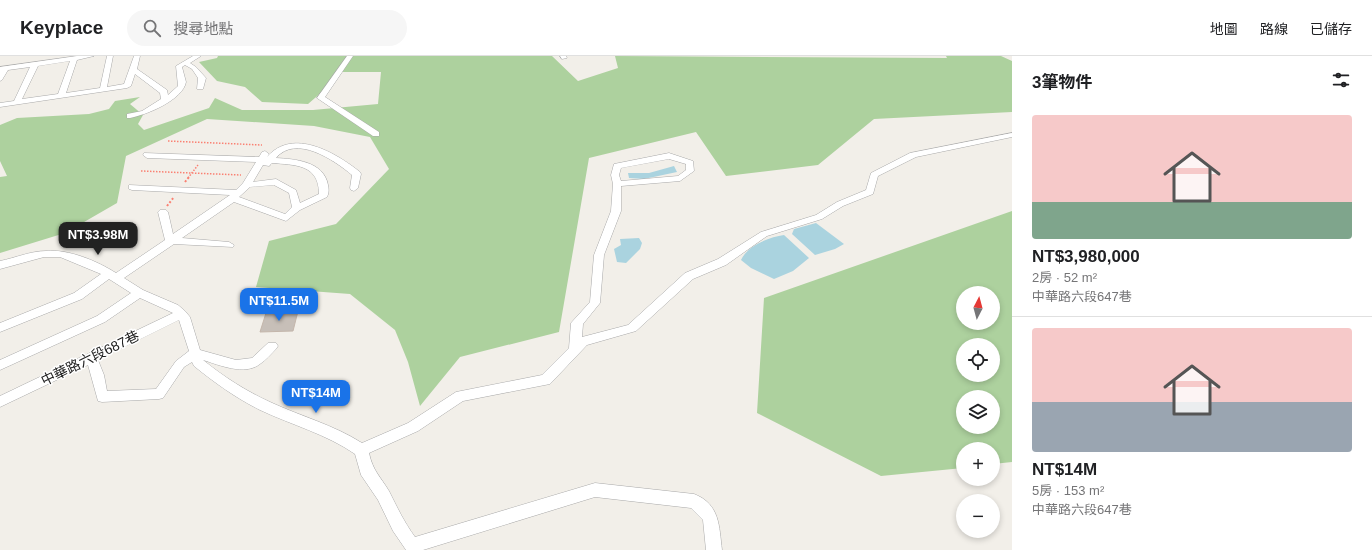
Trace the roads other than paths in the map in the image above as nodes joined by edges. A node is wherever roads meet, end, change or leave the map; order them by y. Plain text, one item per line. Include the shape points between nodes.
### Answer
1 (91, 56) edge
2 (110, 56) edge
3 (137, 56) edge
4 (198, 56) edge
5 (350, 56) edge
6 (74, 59) junction
7 (186, 63) junction
8 (35, 64) junction
9 (3, 69) edge
10 (133, 70) junction
11 (0, 79) edge
12 (200, 87) dead end
13 (103, 89) junction
14 (61, 96) junction
15 (165, 100) junction
16 (17, 102) junction
17 (0, 105) edge
18 (130, 116) dead end
19 (376, 134) dead end
20 (1012, 134) edge
21 (147, 155) dead end
22 (265, 155) junction
23 (617, 184) junction
24 (247, 185) junction
25 (132, 188) dead end
26 (354, 188) dead end
27 (235, 196) junction
28 (297, 208) junction
29 (163, 212) road end
30 (170, 240) junction
31 (229, 245) dead end
32 (0, 265) edge
33 (113, 276) junction
34 (139, 293) junction
35 (181, 314) junction
36 (0, 328) edge
37 (272, 346) dead end
38 (575, 350) junction
39 (195, 353) junction
40 (90, 358) junction
41 (0, 365) edge
42 (0, 402) edge
43 (361, 450) junction
44 (414, 548) edge
45 (714, 550) edge

1 - 6 street
2 - 13 street
3 - 10 street
4 - 7 street
5 - 19 street via 321,98
6 - 8 street
6 - 14 street
7 - 12 street via 202,78
7 - 15 street via 179,66 178,70 182,79 182,89
8 - 9 street
8 - 16 street
9 - 11 street
10 - 13 street via 128,86
10 - 15 street via 164,92
13 - 14 street
14 - 16 street
15 - 18 street via 144,113
16 - 17 street
20 - 38 street via 913,155 874,175 870,192 819,216 764,234 722,262 689,276 632,328 583,341
21 - 22 street via 203,158
22 - 24 street
22 - 26 street via 298,146 314,148 339,160 357,174
22 - 28 street via 311,167 322,180 324,195
23 - 23 street via 680,178 690,171 690,163 669,156 617,166
23 - 38 street via 616,211 599,255 595,304 577,324
24 - 27 street
24 - 28 street via 276,182 293,192
25 - 27 street
27 - 28 street via 286,218
27 - 30 street
29 - 30 street
30 - 31 street
30 - 33 street
32 - 33 street via 44,254 61,254
33 - 34 street
33 - 36 street via 78,296
34 - 35 street via 174,308
34 - 41 street via 101,319
35 - 39 street
35 - 40 street, 中華路六段687巷
37 - 39 street via 255,362 236,365
38 - 43 street via 546,380 460,396 413,427
39 - 40 street via 180,364 159,394 116,397 102,397 98,375
39 - 43 street via 198,363 226,385 265,406 344,439
40 - 42 street, 中華路六段687巷
43 - 44 street via 366,470 383,495 398,526
44 - 45 street via 595,490 694,501 710,516

